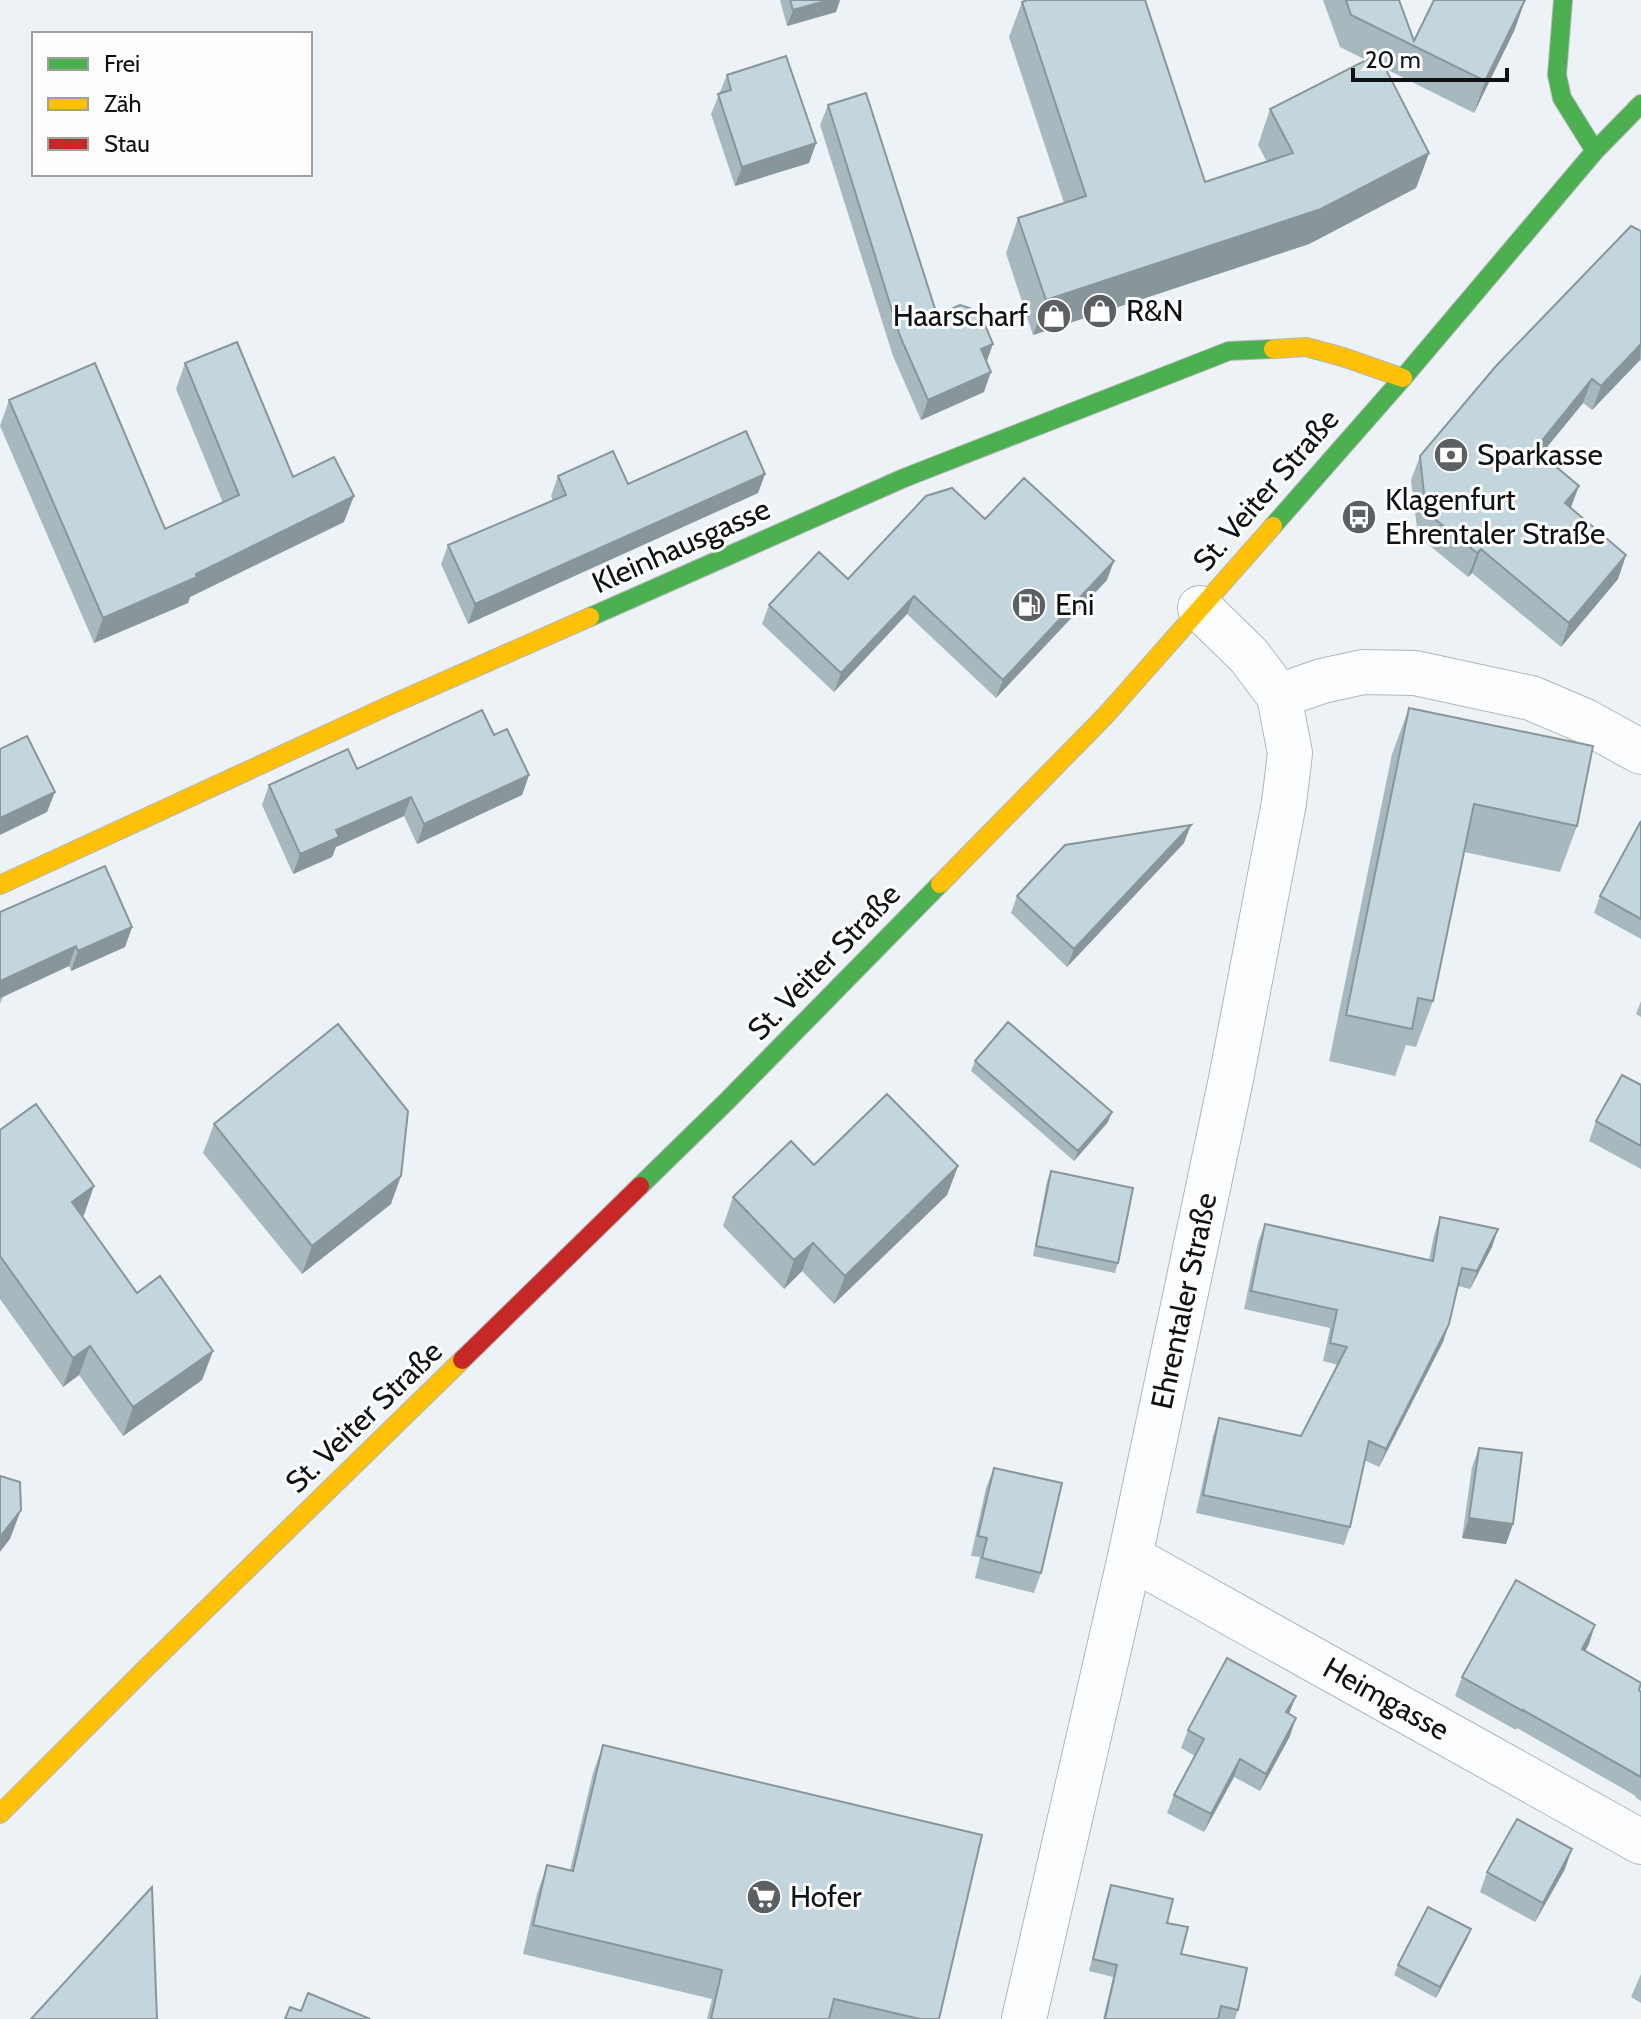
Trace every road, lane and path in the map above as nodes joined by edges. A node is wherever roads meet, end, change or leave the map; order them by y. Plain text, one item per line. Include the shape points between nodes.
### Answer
1 (1563, 0) edge
2 (1641, 104) edge
3 (1595, 151) junction
4 (1403, 378) junction
5 (1200, 608) junction
6 (1279, 696) junction
7 (1641, 752) edge
8 (0, 885) edge
9 (1130, 1557) junction
10 (0, 1814) edge
11 (1641, 1842) edge
12 (1024, 2019) edge

1 - 3 main road via 1557,75 1562,98
2 - 3 main road, St. Veiter Straße
3 - 4 main road, St. Veiter Straße
4 - 5 main road, St. Veiter Straße
4 - 8 main road, Kleinhausgasse via 1306,347 1229,351 904,478
5 - 6 street, Ehrentaler Straße via 1249,656
5 - 10 main road, St. Veiter Straße via 1106,715 728,1100
6 - 7 street via 1363,672 1415,673 1531,698
6 - 9 street, Ehrentaler Straße via 1290,753 1284,803
9 - 11 street, Heimgasse
9 - 12 street, Ehrentaler Straße

